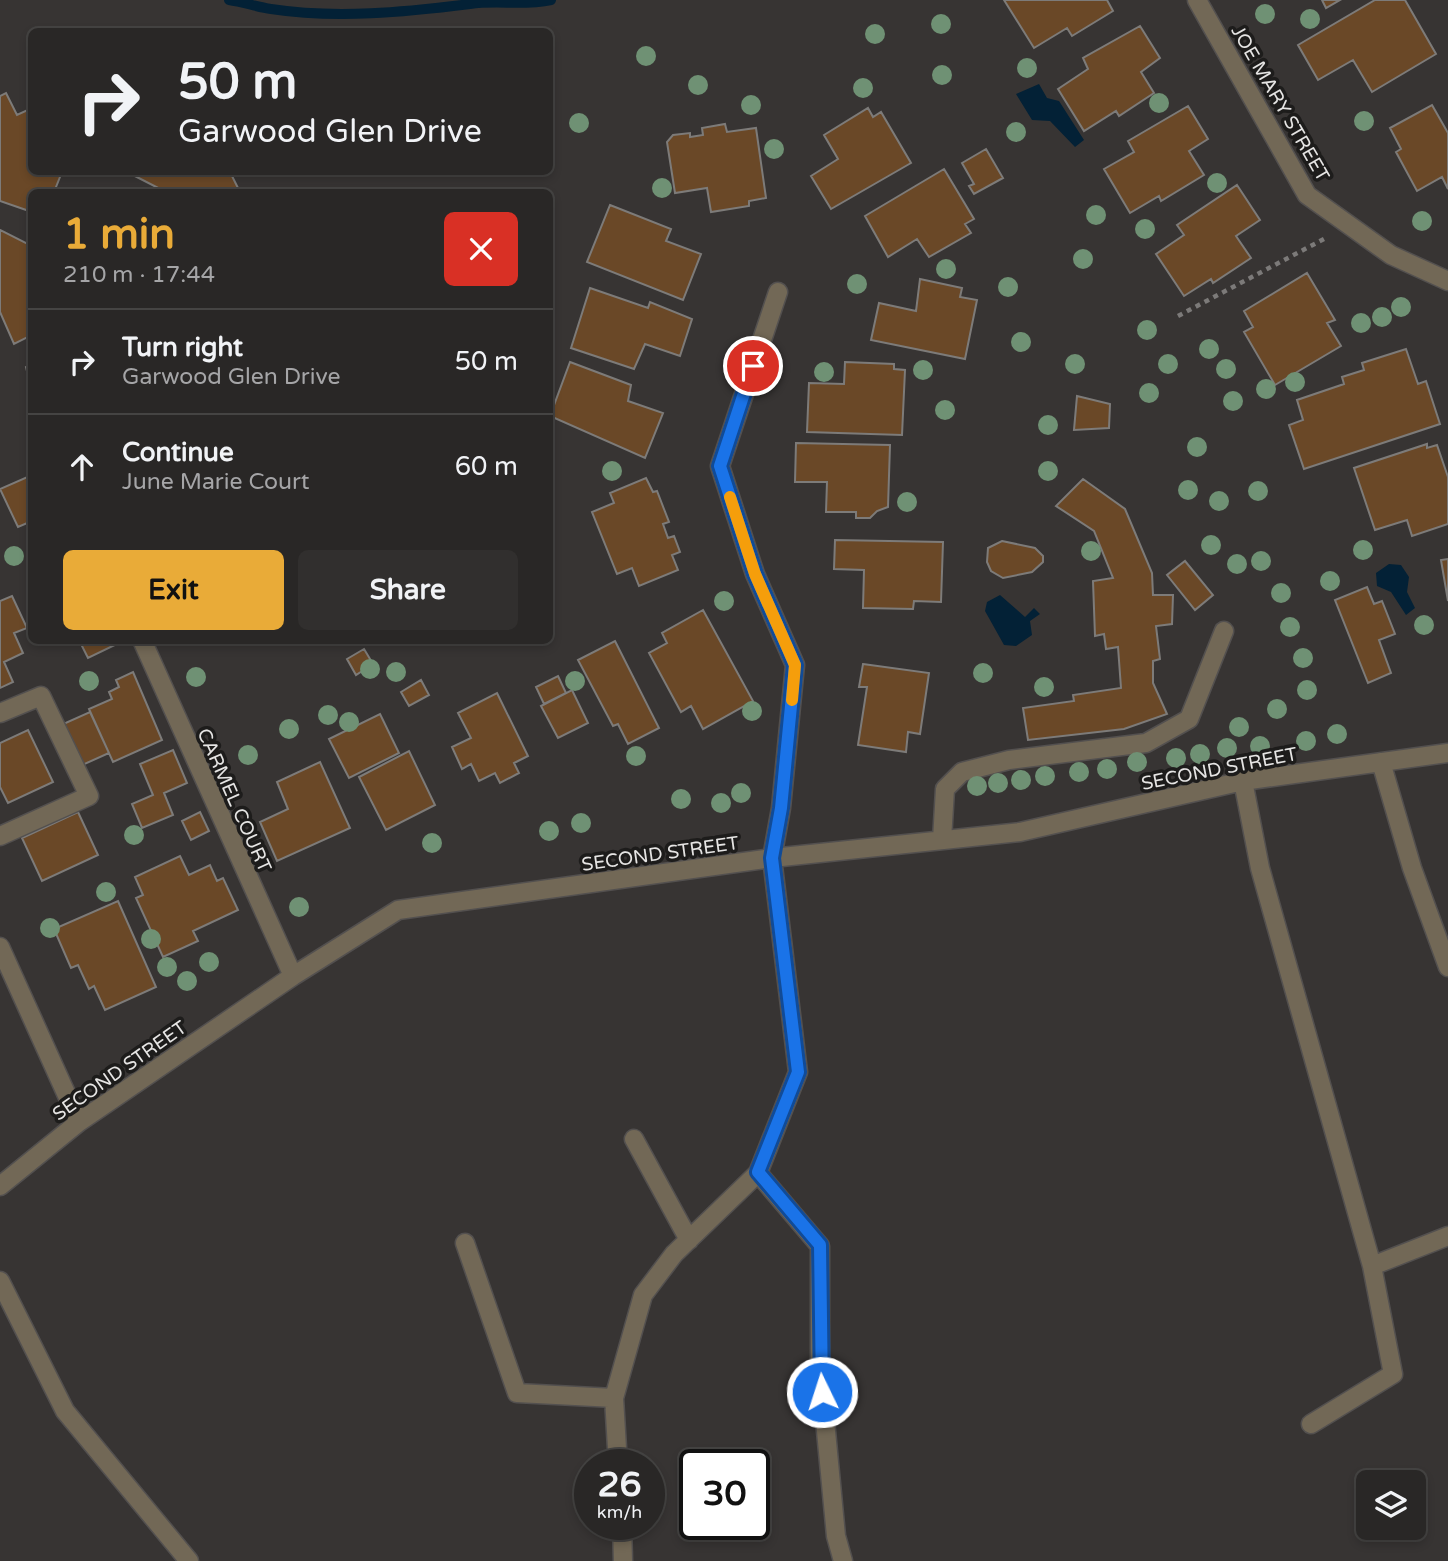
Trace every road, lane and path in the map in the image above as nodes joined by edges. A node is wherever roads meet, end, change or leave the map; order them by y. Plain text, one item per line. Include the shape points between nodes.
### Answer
1 (1197, 0) edge
2 (1349, 226) junction
3 (1448, 281) edge
4 (778, 292) dead end
5 (1178, 316) dead end
6 (1224, 631) dead end
7 (144, 644) edge
8 (0, 713) edge
9 (1448, 752) edge
10 (1381, 762) junction
11 (1243, 780) junction
12 (0, 836) edge
13 (942, 840) junction
14 (772, 858) junction
15 (0, 947) edge
16 (1448, 967) edge
17 (293, 976) junction
18 (79, 1122) junction
19 (634, 1139) dead end
20 (758, 1172) junction
21 (0, 1186) edge
22 (1448, 1236) edge
23 (688, 1240) junction
24 (465, 1243) dead end
25 (1372, 1266) junction
26 (0, 1281) edge
27 (614, 1398) junction
28 (1311, 1424) dead end
29 (617, 1449) edge
30 (622, 1540) edge
31 (189, 1561) edge
32 (623, 1561) edge
33 (843, 1561) edge

1 - 2 street, JOE MARY STREET via 1307,195
2 - 3 street, JOE MARY STREET via 1391,256
2 - 5 path
4 - 14 street via 720,466 755,574 795,665
6 - 13 street via 1189,719 1146,743 1009,760 962,772 945,789
7 - 17 street, CARMEL COURT
8 - 12 street via 41,696 89,796
9 - 10 street, SECOND STREET
10 - 11 street, SECOND STREET
10 - 16 street
11 - 13 street, SECOND STREET via 1020,832
11 - 25 street via 1260,868
13 - 14 street, SECOND STREET
14 - 17 street, SECOND STREET via 398,910
14 - 20 street via 798,1072
15 - 18 street
17 - 18 street, SECOND STREET
18 - 21 street, SECOND STREET
19 - 23 street
20 - 23 street
20 - 33 street via 820,1245 820,1368 836,1536
22 - 25 street
23 - 27 street via 643,1295
24 - 27 street via 517,1393
25 - 28 street via 1393,1374
26 - 31 street via 65,1411
27 - 29 street
30 - 32 street

